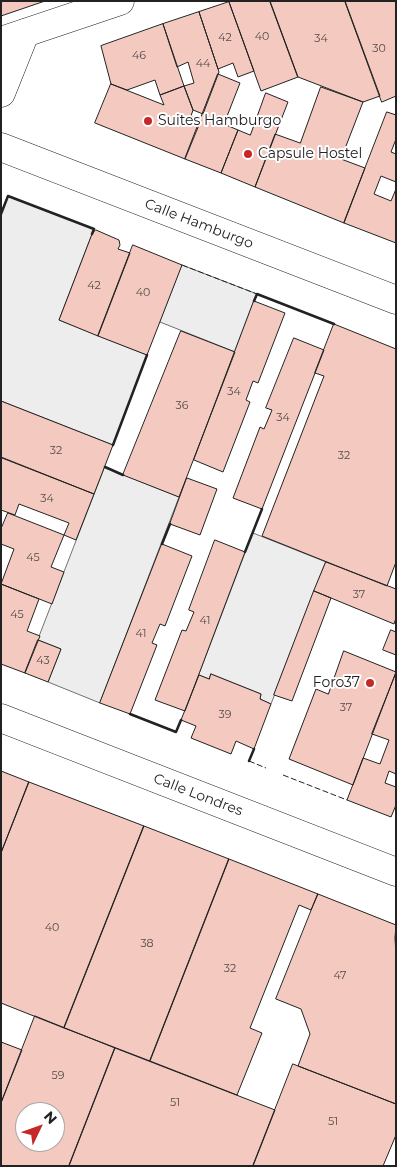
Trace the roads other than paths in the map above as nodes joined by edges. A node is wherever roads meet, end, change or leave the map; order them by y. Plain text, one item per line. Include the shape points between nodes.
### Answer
1 (120, 1) edge
2 (13, 37) edge
3 (1, 93) edge
4 (1, 147) edge
5 (396, 300) edge
6 (1, 718) edge
7 (396, 872) edge

1 - 2 street
2 - 3 street
4 - 5 street, Calle Hamburgo
6 - 7 street, Calle Londres

